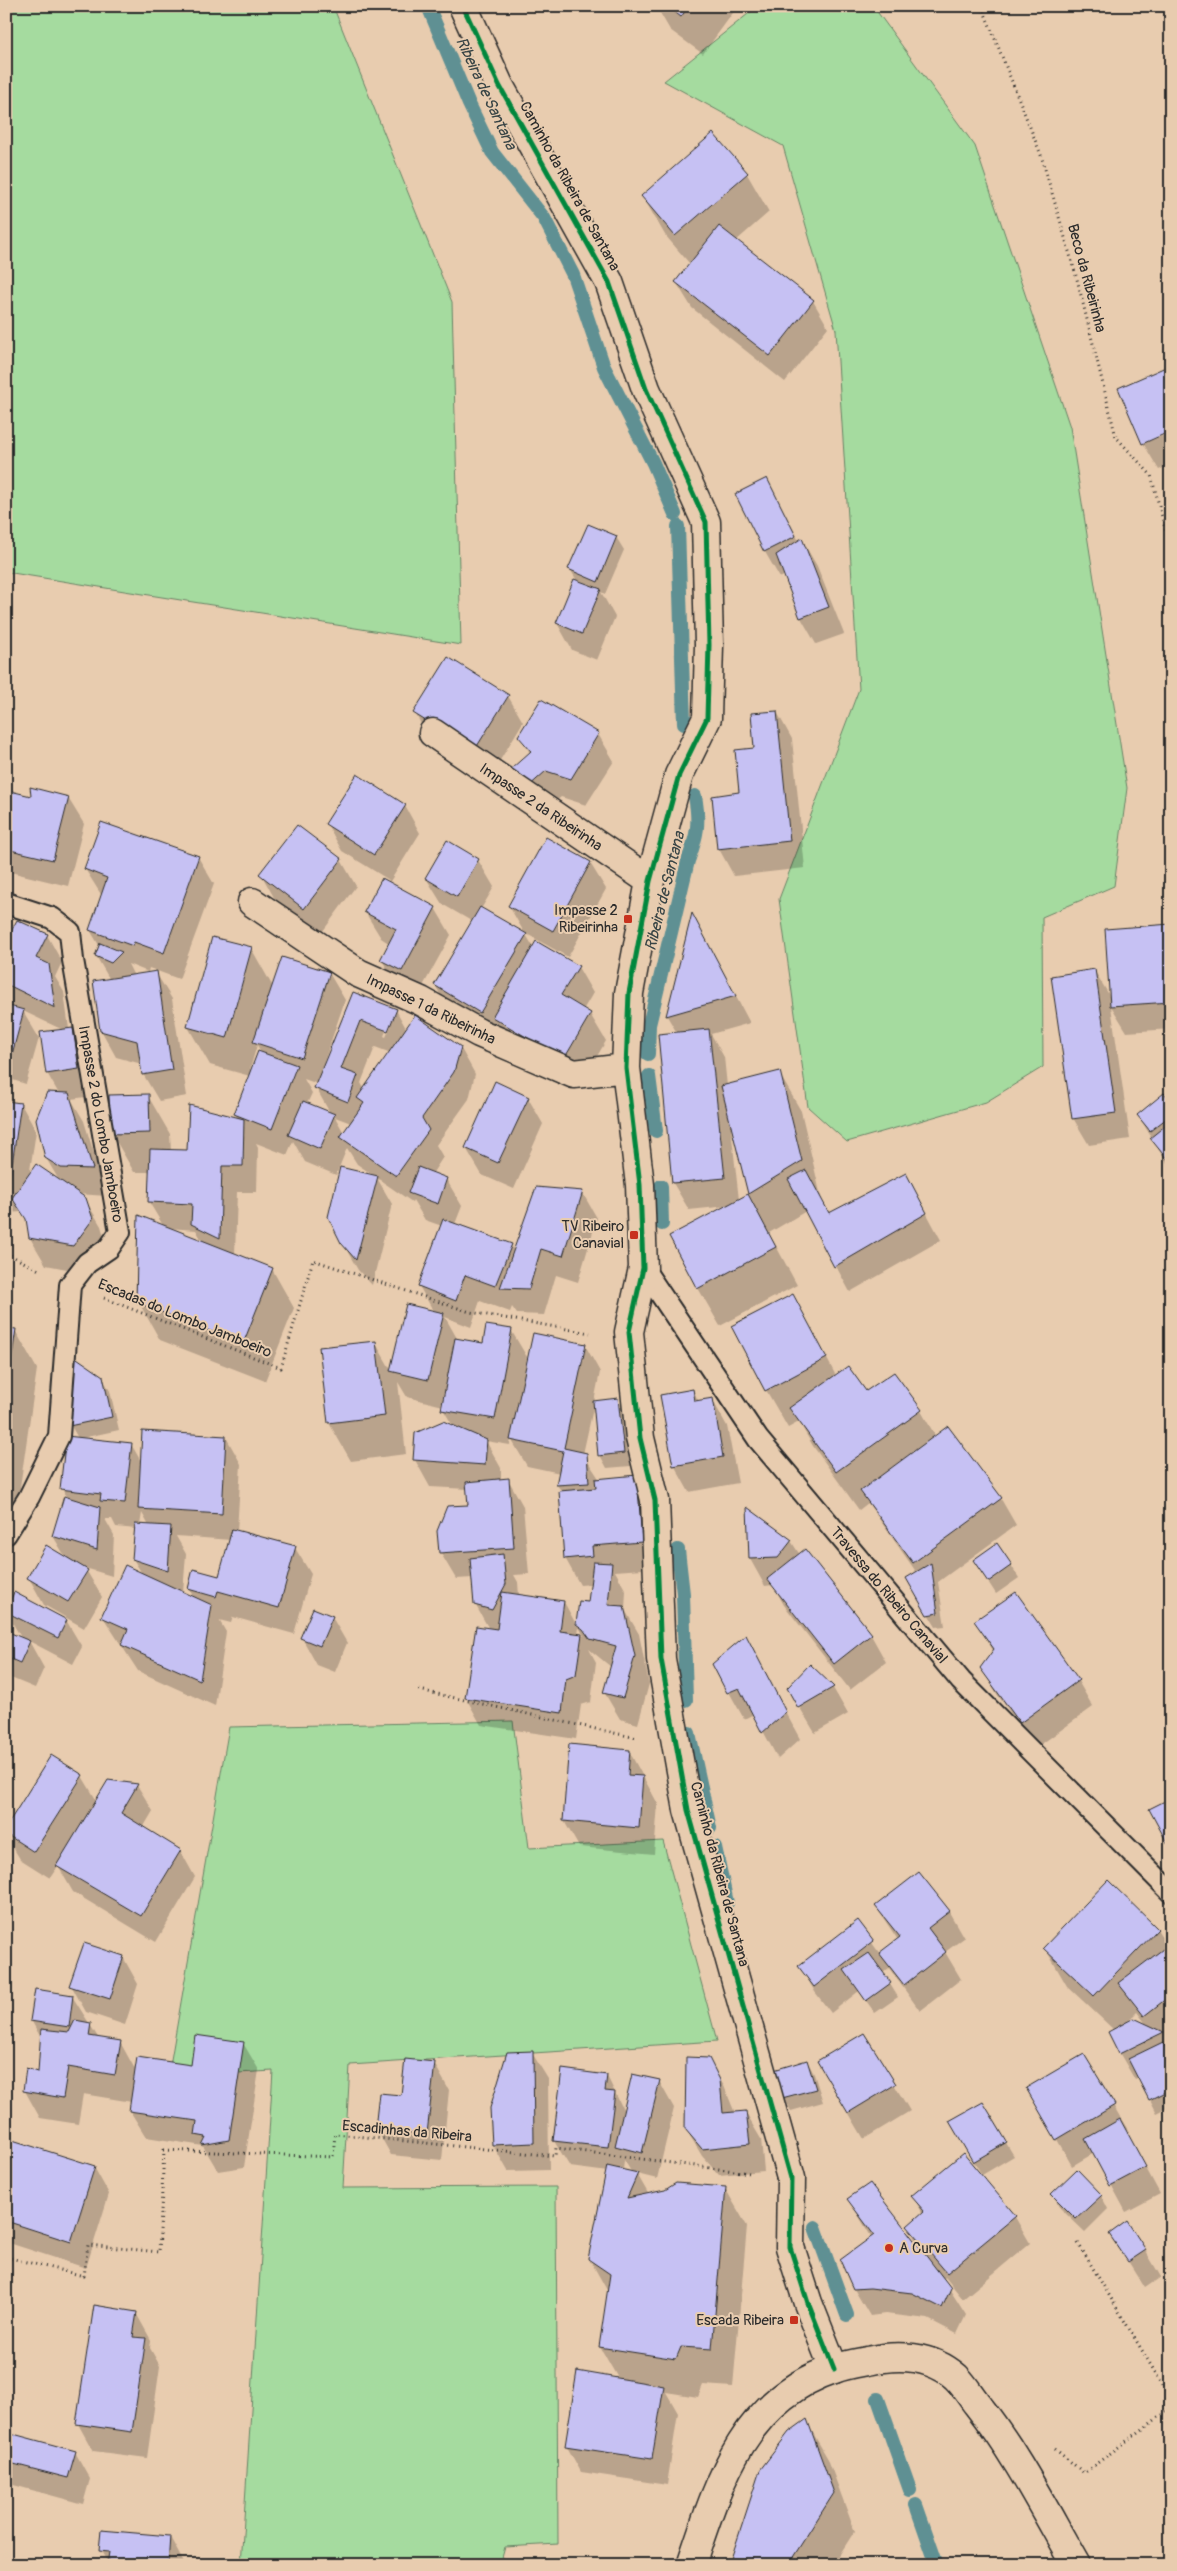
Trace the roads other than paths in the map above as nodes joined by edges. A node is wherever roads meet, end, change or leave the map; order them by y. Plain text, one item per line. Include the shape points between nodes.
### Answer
1 (463, 6) edge
2 (433, 733) dead end
3 (650, 881) junction
4 (252, 902) dead end
5 (6, 903) edge
6 (626, 1068) junction
7 (643, 1268) junction
8 (6, 1534) edge
9 (1171, 1892) edge
10 (834, 2368) junction
11 (692, 2565) edge
12 (1076, 2565) edge

1 - 3 street, Caminho da Ribeira de Santana via 499,85 609,282 646,389 706,522 707,718 679,775
2 - 3 street, Impasse 2 da Ribeirinha
3 - 6 street, Caminho da Ribeira de Santana via 629,993
4 - 6 street, Impasse 1 da Ribeirinha via 358,973 479,1034 574,1074
5 - 8 lane, Impasse 2 do Lombo Jamboeiro via 52,918 70,932 120,1232 109,1248 87,1263 70,1285 59,1436 29,1497
6 - 7 street, Caminho da Ribeira de Santana via 640,1185
7 - 9 lane, Travessa do Ribeiro Canavial via 758,1439 961,1681
7 - 10 street, Caminho da Ribeira de Santana via 629,1332 640,1438 654,1500 661,1660 676,1747 688,1810 791,2178 790,2247
10 - 11 street via 790,2390 767,2409 747,2433 731,2458
10 - 12 street via 886,2357 913,2357 935,2363 956,2377 991,2421

